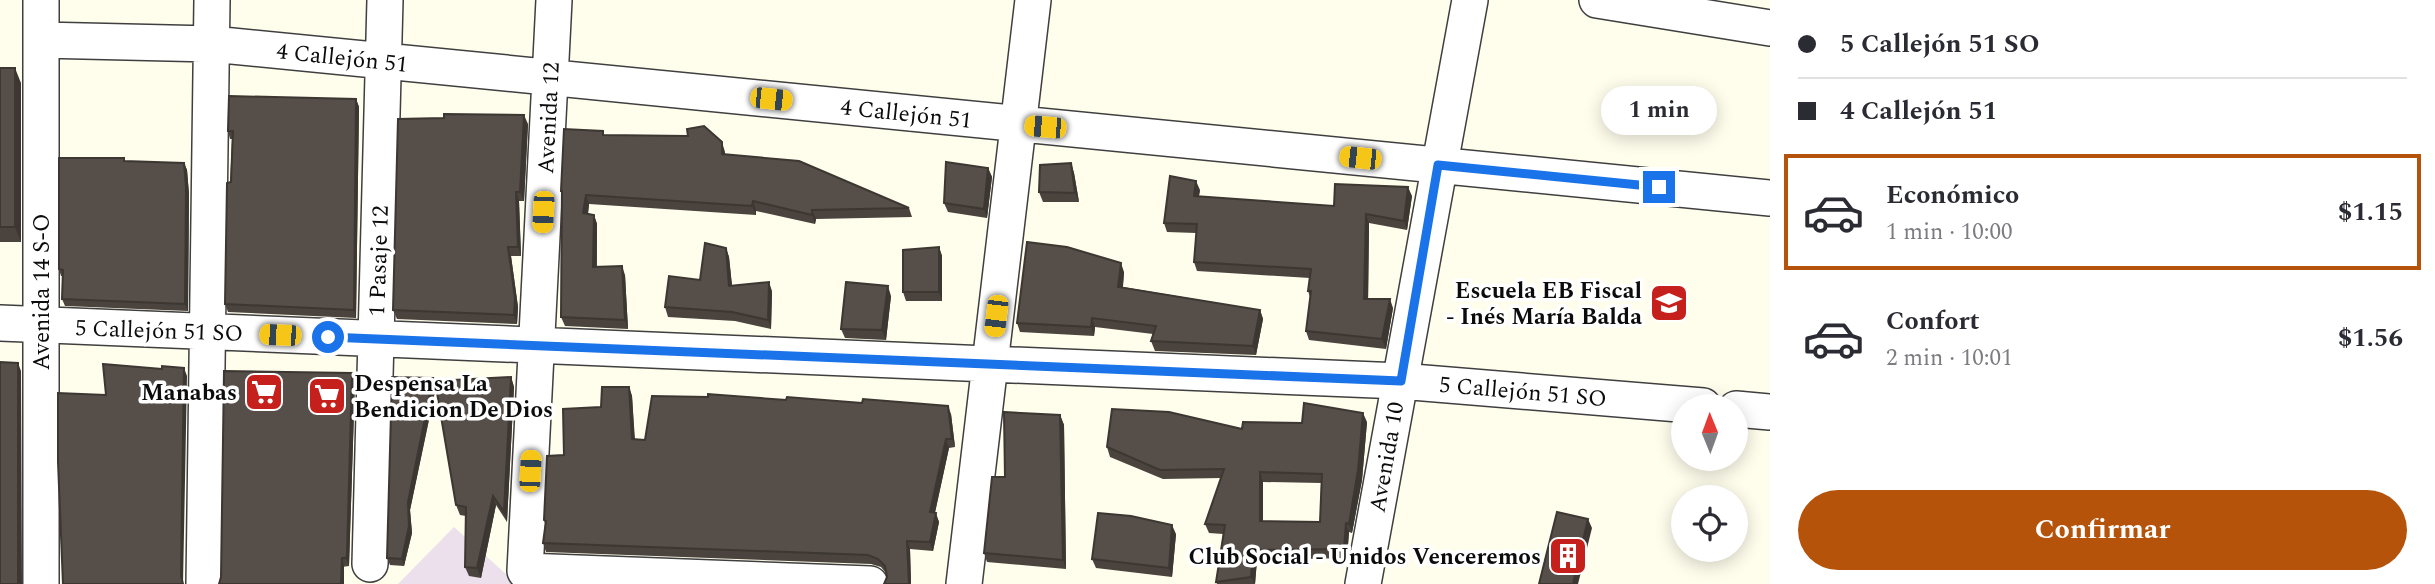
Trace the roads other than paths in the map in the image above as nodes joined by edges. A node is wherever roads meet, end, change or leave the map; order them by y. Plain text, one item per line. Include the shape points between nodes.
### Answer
1 (41, 0) edge
2 (212, 0) edge
3 (385, 0) edge
4 (554, 0) edge
5 (1033, 0) edge
6 (1470, 0) edge
7 (1597, 0) edge
8 (1770, 28) edge
9 (41, 40) junction
10 (212, 44) junction
11 (384, 61) junction
12 (550, 78) junction
13 (1019, 124) junction
14 (1438, 165) junction
15 (1770, 198) edge
16 (0, 324) edge
17 (41, 325) junction
18 (208, 332) junction
19 (376, 339) junction
20 (536, 346) junction
21 (990, 365) junction
22 (1401, 381) junction
23 (1671, 403) edge
24 (1748, 410) edge
25 (1770, 412) edge
26 (370, 564) dead end
27 (41, 584) edge
28 (204, 584) edge
29 (870, 584) edge
30 (964, 584) edge
31 (1363, 584) edge

1 - 9 street, Avenida 14 S-O
2 - 10 street
3 - 11 street, 1 Pasaje 12
4 - 12 street, Avenida 12
5 - 13 street
6 - 14 street, Avenida 10
7 - 8 street
9 - 10 street, 4 Callejón 51
9 - 17 street, Avenida 14 S-O
10 - 11 street, 4 Callejón 51
10 - 18 street
11 - 12 street, 4 Callejón 51
11 - 19 street, 1 Pasaje 12
12 - 13 street, 4 Callejón 51
12 - 20 street, Avenida 12
13 - 14 street, 4 Callejón 51
13 - 21 street
14 - 15 street, 4 Callejón 51
14 - 22 street, Avenida 10
16 - 17 street, 5 Callejón 51 SO
17 - 18 street, 5 Callejón 51 SO
17 - 27 street, Avenida 14 S-O
18 - 19 street, 5 Callejón 51 SO
18 - 28 street
19 - 20 street, 5 Callejón 51 SO
19 - 26 street, 1 Pasaje 12
20 - 21 street, 5 Callejón 51 SO
20 - 29 street, Avenida 12 via 525,571
21 - 22 street, 5 Callejón 51 SO
21 - 30 street
22 - 23 street, 5 Callejón 51 SO
22 - 31 street, Avenida 10
24 - 25 street

